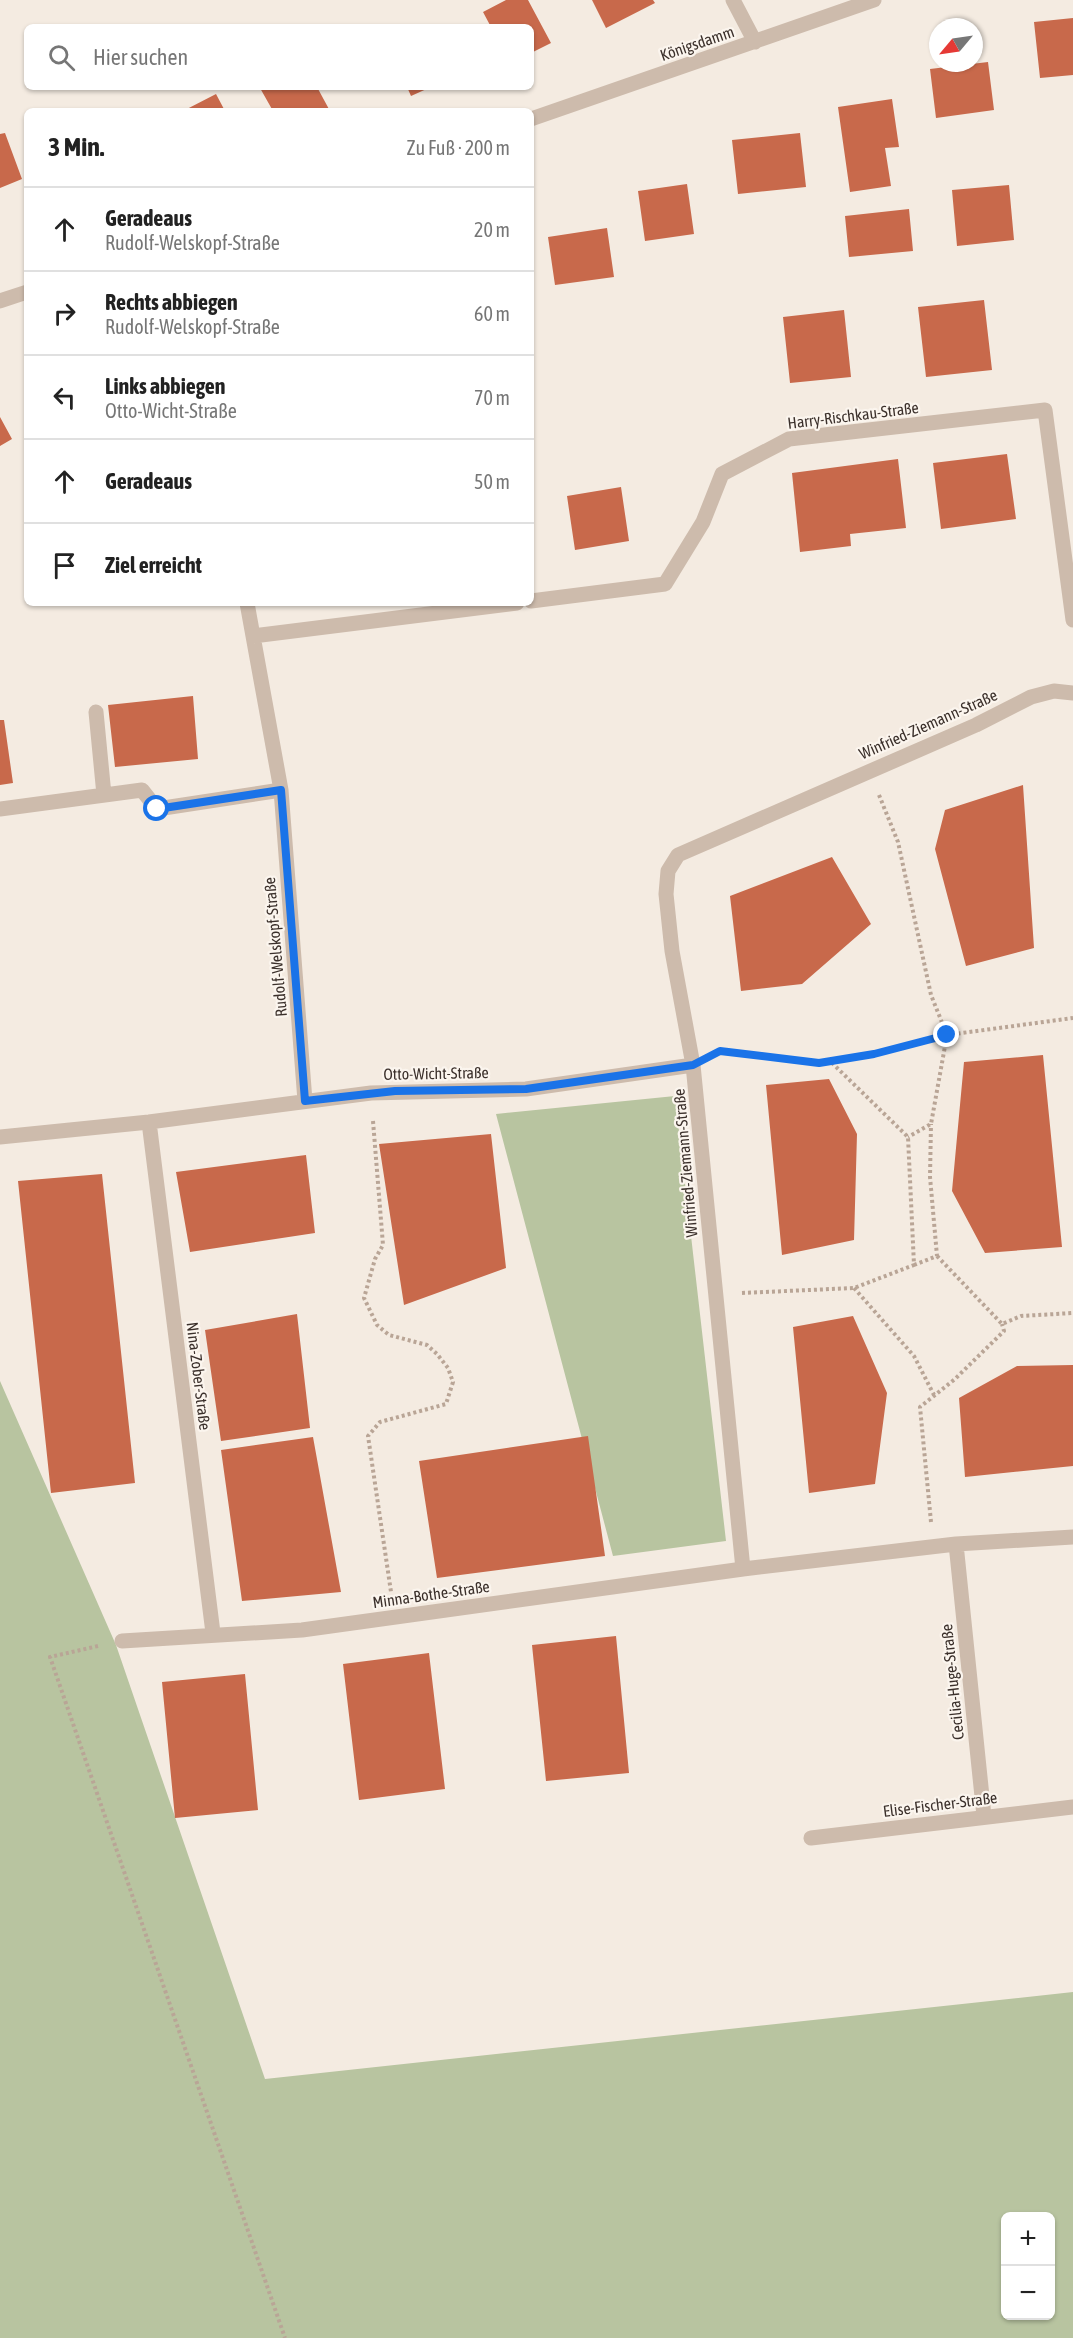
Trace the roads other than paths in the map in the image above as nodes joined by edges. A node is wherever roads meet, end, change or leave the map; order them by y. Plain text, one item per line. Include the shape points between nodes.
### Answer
1 (733, 0) edge
2 (874, 0) edge
3 (755, 42) junction
4 (534, 118) edge
5 (24, 293) edge
6 (0, 301) edge
7 (534, 601) edge
8 (248, 606) edge
9 (493, 606) edge
10 (1073, 620) edge
11 (253, 636) junction
12 (1073, 693) edge
13 (96, 712) dead end
14 (281, 790) junction
15 (104, 795) junction
16 (0, 809) edge
17 (693, 1065) junction
18 (305, 1101) junction
19 (149, 1122) junction
20 (0, 1137) edge
21 (1073, 1537) edge
22 (956, 1544) junction
23 (743, 1569) junction
24 (213, 1634) junction
25 (122, 1641) road end
26 (1073, 1807) edge
27 (984, 1816) junction
28 (811, 1838) dead end

1 - 3 street
2 - 3 street, Königsdamm
3 - 4 street, Königsdamm
5 - 6 street
7 - 10 street, Harry-Rischkau-Straße via 665,584 704,522 722,474 789,439 1045,410
8 - 11 street, Rudolf-Welskopf-Straße
9 - 11 street
11 - 14 street, Rudolf-Welskopf-Straße
12 - 17 street, Winfried-Ziemann-Straße via 1054,690 1031,697 976,725 678,855 668,871 666,894
13 - 15 street
14 - 15 street via 157,809 142,790
14 - 18 street, Rudolf-Welskopf-Straße
15 - 16 street
17 - 18 street, Otto-Wicht-Straße via 526,1089 371,1093
17 - 23 street, Winfried-Ziemann-Straße
18 - 19 street, Otto-Wicht-Straße
19 - 20 street, Otto-Wicht-Straße
19 - 24 street, Nina-Zober-Straße
21 - 22 street
22 - 23 street
22 - 27 street, Cecilia-Huge-Straße
23 - 24 street, Minna-Bothe-Straße via 302,1630
24 - 25 street, Minna-Bothe-Straße
26 - 27 street, Elise-Fischer-Straße
27 - 28 street, Elise-Fischer-Straße

